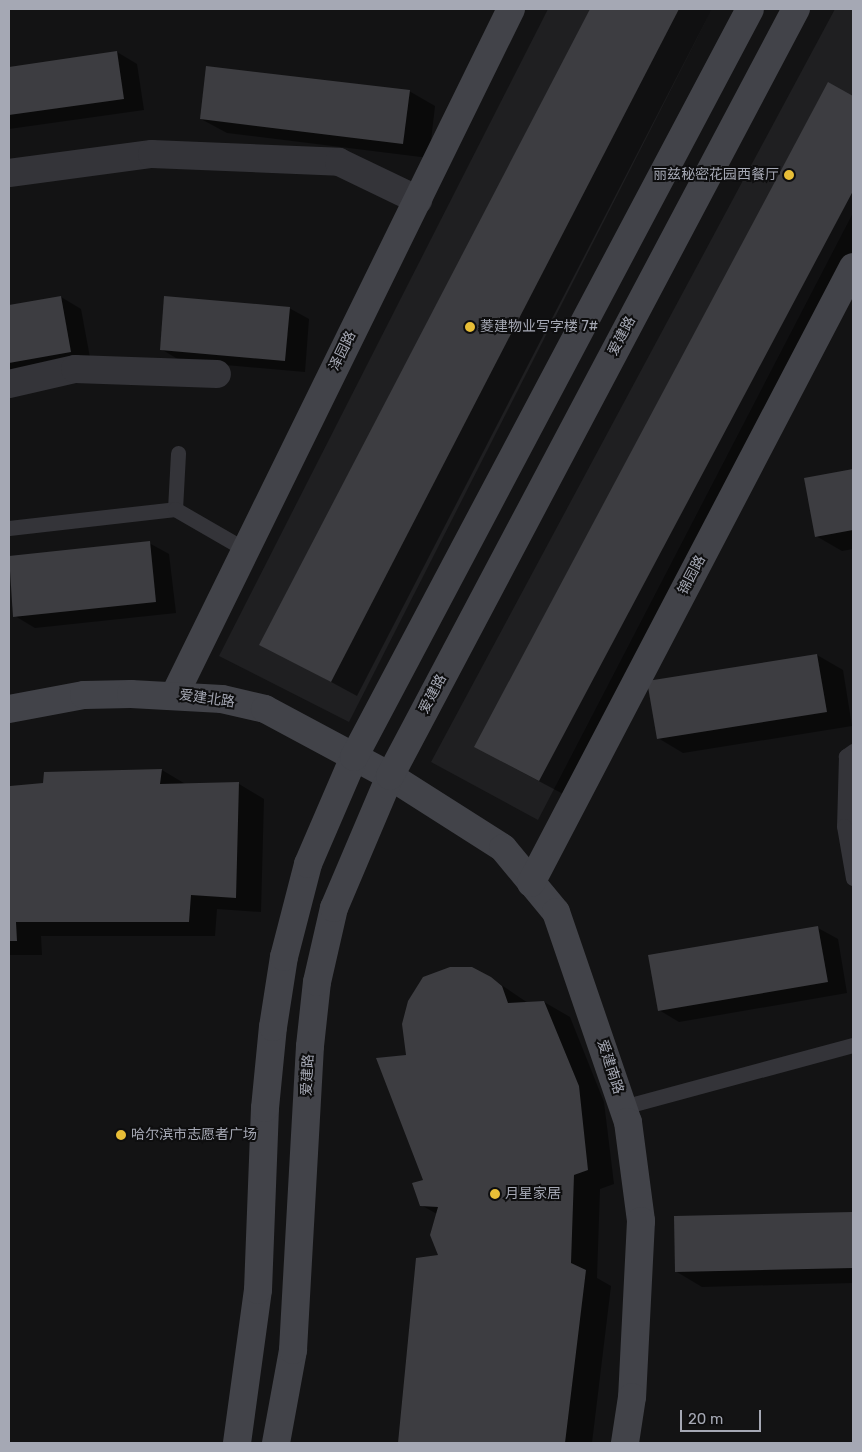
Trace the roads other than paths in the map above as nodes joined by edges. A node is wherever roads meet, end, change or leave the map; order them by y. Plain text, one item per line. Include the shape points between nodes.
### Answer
1 (511, 9) edge
2 (750, 9) edge
3 (796, 9) edge
4 (9, 173) edge
5 (418, 200) junction
6 (853, 267) edge
7 (217, 374) dead end
8 (9, 384) edge
9 (178, 453) dead end
10 (175, 509) junction
11 (9, 528) edge
12 (246, 550) junction
13 (175, 694) junction
14 (9, 709) edge
15 (853, 751) edge
16 (354, 757) junction
17 (390, 776) junction
18 (853, 878) edge
19 (531, 883) junction
20 (853, 1045) edge
21 (623, 1107) junction
22 (238, 1443) edge
23 (276, 1443) edge
24 (625, 1443) edge

1 - 5 main road, 泽园路
2 - 16 main road
3 - 17 main road, 爱建路
4 - 5 street via 152,154 339,162
5 - 12 main road, 泽园路
6 - 19 main road, 锦园路
7 - 8 street via 75,369
9 - 10 lane
10 - 11 lane
10 - 12 lane
12 - 13 main road, 泽园路
13 - 14 main road, 爱建北路 via 84,695
13 - 16 main road, 爱建北路 via 265,709
15 - 18 lane via 846,756 844,826
16 - 17 main road, 爱建北路
16 - 22 main road via 308,864 284,957 265,1108 258,1290
17 - 19 main road, 爱建南路 via 503,848
17 - 23 main road, 爱建路 via 334,908 317,982 294,1350
19 - 21 main road, 爱建南路 via 556,912
20 - 21 lane
21 - 24 main road, 爱建南路 via 641,1221 632,1397

